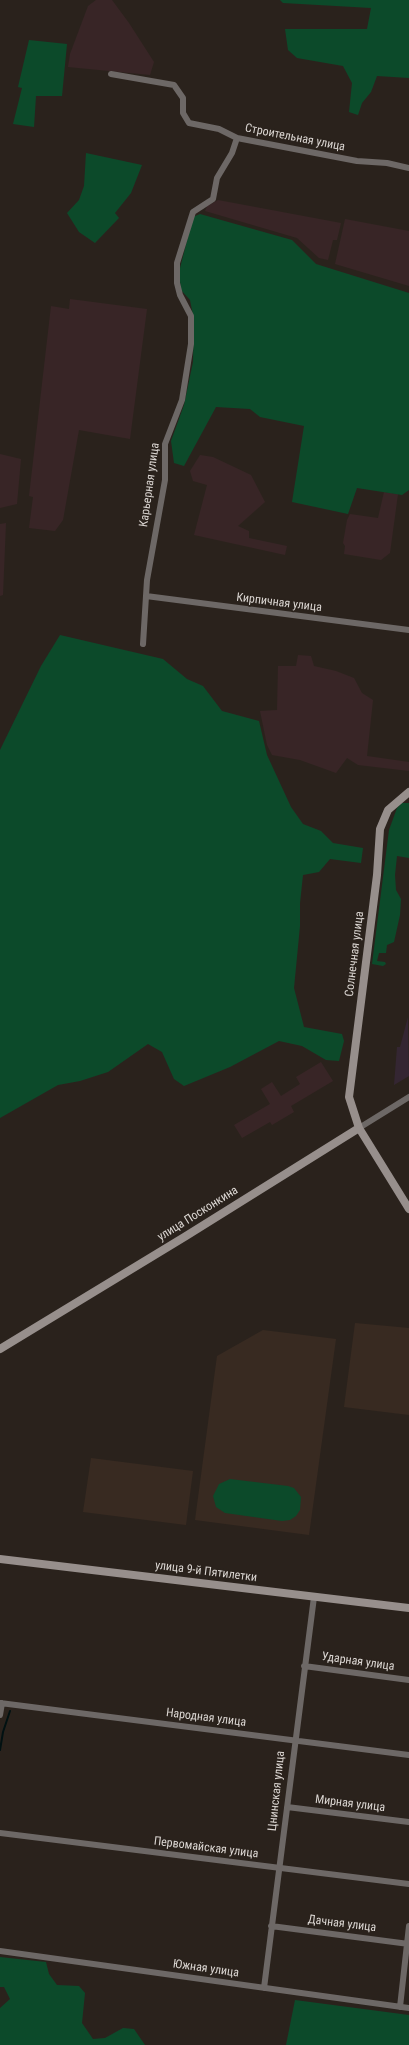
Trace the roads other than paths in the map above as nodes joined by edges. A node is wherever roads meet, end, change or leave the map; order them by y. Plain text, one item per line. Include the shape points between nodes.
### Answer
1 (111, 74) dead end
2 (237, 138) junction
3 (409, 168) edge
4 (146, 596) junction
5 (409, 630) edge
6 (143, 644) dead end
7 (409, 792) edge
8 (409, 1098) edge
9 (359, 1128) junction
10 (409, 1209) edge
11 (0, 1349) edge
12 (0, 1558) edge
13 (314, 1597) junction
14 (409, 1608) edge
15 (304, 1666) junction
16 (409, 1680) edge
17 (1, 1703) edge
18 (0, 1715) edge
19 (294, 1740) junction
20 (409, 1755) edge
21 (287, 1807) junction
22 (409, 1822) edge
23 (0, 1833) edge
24 (279, 1868) junction
25 (409, 1884) edge
26 (271, 1926) junction
27 (409, 1926) edge
28 (408, 1943) edge
29 (0, 1951) edge
30 (264, 1988) junction
31 (400, 2006) junction
32 (409, 2008) edge

1 - 2 street, Строительная улица via 174,85 183,98 183,113 189,123 219,129
2 - 3 street, Строительная улица via 357,161 388,163
2 - 4 street, Карьерная улица via 232,153 217,178 213,199 193,212 177,263 180,295 191,316 191,344 182,400 165,444 164,480
4 - 5 street, Кирпичная улица
4 - 6 street, Карьерная улица
7 - 9 street, Солнечная улица via 388,810 380,829 378,869 349,1097
8 - 9 street, улица Посконкина
9 - 10 street, Солнечная улица
9 - 11 street, улица Посконкина
12 - 13 street, улица 9-й Пятилетки
13 - 14 street, улица 9-й Пятилетки
13 - 15 street, Цнинская улица
15 - 16 street, Ударная улица
15 - 19 street, Цнинская улица
17 - 18 street
17 - 19 street, Народная улица
19 - 20 street, Народная улица
19 - 21 street, Цнинская улица
21 - 22 street, Мирная улица
21 - 24 street, Цнинская улица
23 - 24 street, Первомайская улица
24 - 25 street, Первомайская улица
24 - 26 street, Цнинская улица
26 - 28 street, Дачная улица
26 - 30 street, Цнинская улица
27 - 28 street
28 - 31 street
29 - 30 street, Южная улица
30 - 31 street, Южная улица
31 - 32 street, Южная улица

